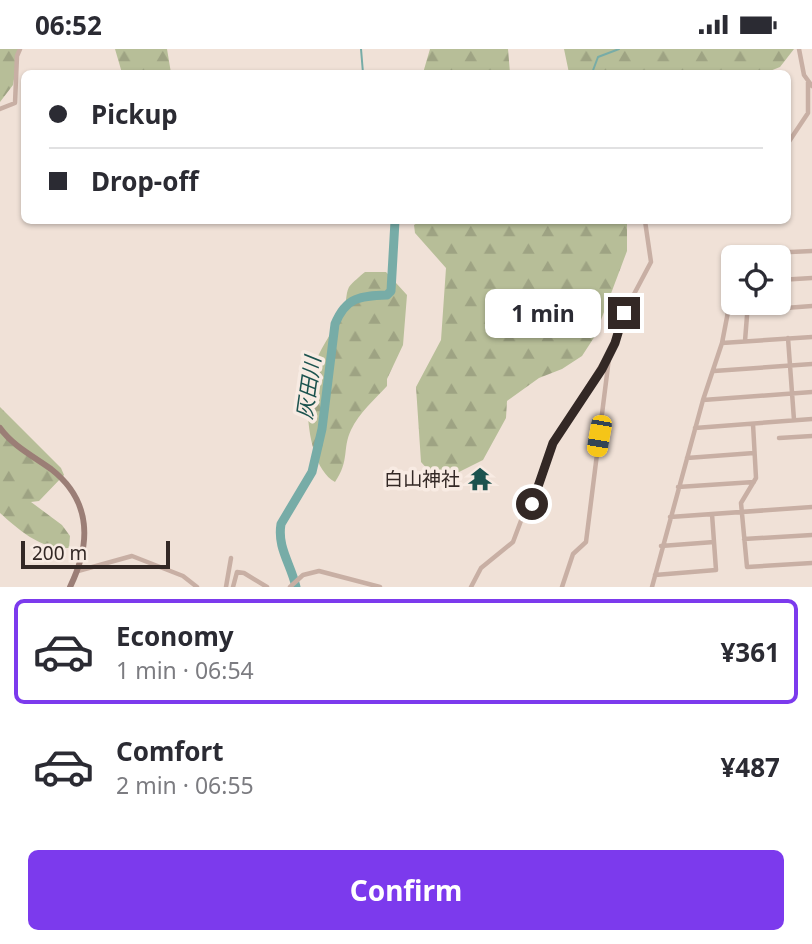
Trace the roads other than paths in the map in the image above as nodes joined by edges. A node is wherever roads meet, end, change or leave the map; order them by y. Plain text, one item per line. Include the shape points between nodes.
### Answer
1 (20, 49) edge
2 (799, 49) edge
3 (810, 84) edge
4 (0, 110) edge
5 (791, 138) edge
6 (645, 224) edge
7 (812, 251) edge
8 (791, 252) edge
9 (812, 278) edge
10 (791, 279) edge
11 (812, 306) edge
12 (791, 308) edge
13 (727, 315) edge
14 (747, 315) edge
15 (812, 337) edge
16 (788, 338) junction
17 (745, 341) junction
18 (722, 343) junction
19 (609, 354) junction
20 (812, 364) edge
21 (790, 366) junction
22 (714, 371) junction
23 (812, 392) edge
24 (792, 393) junction
25 (703, 400) junction
26 (812, 419) edge
27 (794, 420) junction
28 (753, 424) junction
29 (0, 428) edge
30 (695, 428) junction
31 (812, 436) edge
32 (779, 438) dead end
33 (754, 453) junction
34 (687, 458) junction
35 (755, 482) junction
36 (678, 487) junction
37 (812, 507) edge
38 (742, 511) junction
39 (712, 514) junction
40 (670, 517) junction
41 (812, 535) edge
42 (744, 539) junction
43 (714, 543) junction
44 (661, 546) junction
45 (231, 558) dead end
46 (812, 563) edge
47 (78, 571) junction
48 (655, 575) junction
49 (70, 587) edge
50 (197, 587) edge
51 (226, 587) edge
52 (233, 587) edge
53 (267, 587) edge
54 (290, 587) edge
55 (380, 587) edge
56 (471, 587) edge
57 (562, 587) edge
58 (652, 587) edge

1 - 4 street via 17,97 9,108
2 - 3 street
3 - 5 street via 808,113
6 - 19 street via 651,262
7 - 8 street
9 - 10 street
11 - 12 street
13 - 18 street
14 - 17 street
15 - 16 street
16 - 17 street
16 - 21 street
17 - 18 street
18 - 22 street
19 - 56 street via 553,443 540,488 513,543 481,568
19 - 57 street via 586,542 573,554
20 - 21 street
21 - 22 street
21 - 24 street
22 - 25 street
23 - 24 street
24 - 25 street
24 - 27 street
25 - 30 street
26 - 27 street
27 - 28 street
28 - 30 street
28 - 33 street
29 - 47 main road via 62,479 74,496 85,531
30 - 34 street
31 - 32 street
33 - 34 street
33 - 35 street
34 - 36 street
35 - 36 street
35 - 38 street via 741,503
36 - 40 street
37 - 38 street
38 - 39 street
38 - 42 street
39 - 40 street
39 - 43 street
40 - 44 street
41 - 42 street
42 - 46 street via 747,567
43 - 44 street
43 - 48 street via 716,571
44 - 48 street
45 - 51 street
47 - 49 main road
47 - 50 street via 132,556 183,576
48 - 58 street
52 - 53 street via 237,572
54 - 55 street via 303,575 319,571

